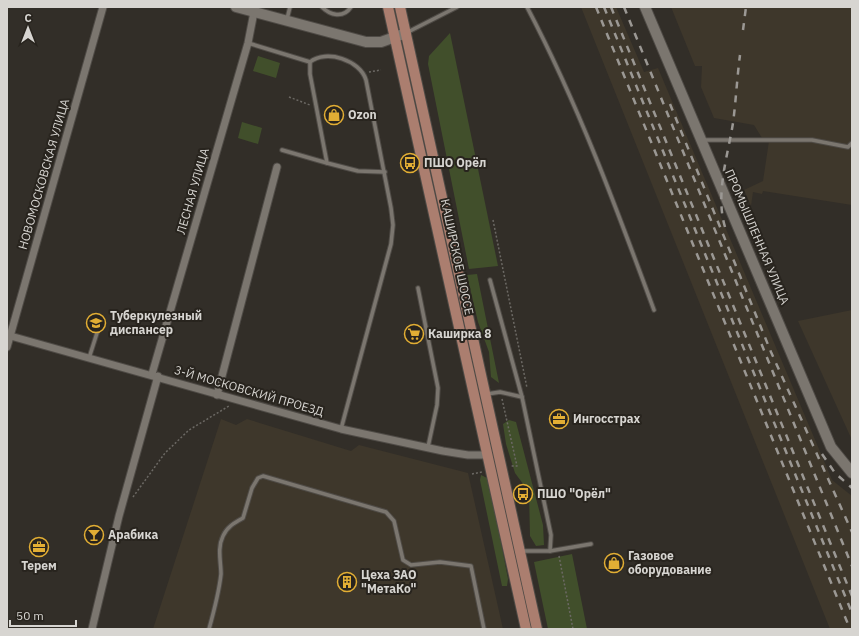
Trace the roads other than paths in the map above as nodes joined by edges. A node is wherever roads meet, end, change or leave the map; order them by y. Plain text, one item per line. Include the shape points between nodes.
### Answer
1 (103, 7) edge
2 (236, 7) edge
3 (290, 7) edge
4 (322, 7) edge
5 (350, 7) edge
6 (388, 7) edge
7 (400, 7) edge
8 (457, 7) edge
9 (527, 7) edge
10 (645, 7) edge
11 (254, 12) junction
12 (287, 21) junction
13 (406, 33) junction
14 (395, 37) junction
15 (248, 43) junction
16 (310, 62) junction
17 (702, 140) junction
18 (852, 143) edge
19 (850, 148) edge
20 (282, 150) dead end
21 (328, 163) junction
22 (277, 167) dead end
23 (385, 172) junction
24 (490, 280) dead end
25 (418, 288) dead end
26 (654, 310) dead end
27 (97, 333) dead end
28 (9, 335) edge
29 (7, 347) edge
30 (89, 358) junction
31 (155, 375) junction
32 (484, 395) junction
33 (217, 396) junction
34 (522, 397) junction
35 (341, 429) junction
36 (428, 448) junction
37 (487, 455) junction
38 (851, 471) edge
39 (591, 544) dead end
40 (519, 551) junction
41 (550, 551) junction
42 (92, 629) edge
43 (209, 629) edge
44 (484, 629) edge
45 (526, 629) edge
46 (537, 629) edge

1 - 28 street, НОВОМОСКОВСКАЯ УЛИЦА
2 - 11 street
3 - 12 lane
4 - 5 lane via 338,15
6 - 14 main road, КАШИРСКОЕ ШОССЕ
7 - 13 main road, КАШИРСКОЕ ШОССЕ
8 - 13 lane
9 - 26 lane via 553,58 616,206
10 - 17 street, ПРОМЫШЛЕННАЯ УЛИЦА
11 - 12 street
11 - 15 street, ЛЕСНАЯ УЛИЦА
12 - 14 street via 366,42 378,42
13 - 14 street
13 - 32 main road, КАШИРСКОЕ ШОССЕ
14 - 37 main road, КАШИРСКОЕ ШОССЕ
15 - 16 lane
15 - 31 street, ЛЕСНАЯ УЛИЦА
16 - 21 lane via 310,74
16 - 23 lane via 320,57 330,57 354,64 364,74
17 - 19 lane via 812,140
17 - 38 street, ПРОМЫШЛЕННАЯ УЛИЦА via 831,447
18 - 19 lane
20 - 21 lane
21 - 23 lane via 358,171
22 - 33 street
23 - 35 lane via 391,208 391,244
24 - 34 lane
25 - 36 lane via 438,392
27 - 30 lane
28 - 29 street, НОВОМОСКОВСКАЯ УЛИЦА
28 - 30 street, 3-Й МОСКОВСКИЙ ПРОЕЗД
30 - 31 street, 3-Й МОСКОВСКИЙ ПРОЕЗД
31 - 33 street, 3-Й МОСКОВСКИЙ ПРОЕЗД
31 - 42 street, ЛЕСНАЯ УЛИЦА
32 - 34 lane via 500,392
32 - 40 main road, КАШИРСКОЕ ШОССЕ
33 - 35 street, 3-Й МОСКОВСКИЙ ПРОЕЗД
34 - 41 lane via 552,535
35 - 36 street, 3-Й МОСКОВСКИЙ ПРОЕЗД
36 - 37 street, 3-Й МОСКОВСКИЙ ПРОЕЗД via 468,455
37 - 45 main road, КАШИРСКОЕ ШОССЕ
39 - 41 lane
40 - 41 lane
40 - 46 main road, КАШИРСКОЕ ШОССЕ
43 - 44 lane via 221,573 222,538 228,527 243,518 252,488 258,478 263,476 386,512 394,522 403,560 411,565 440,562 471,566

